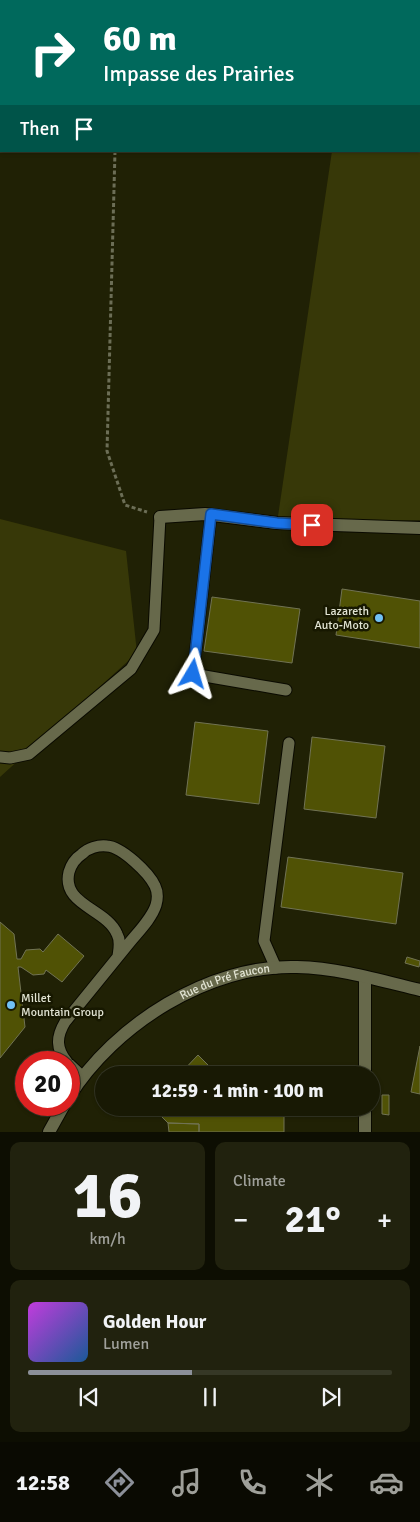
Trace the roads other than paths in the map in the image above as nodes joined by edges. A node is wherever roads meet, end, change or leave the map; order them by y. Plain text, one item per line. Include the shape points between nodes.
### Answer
1 (211, 514) junction
2 (160, 517) joint
3 (420, 528) edge
4 (286, 690) dead end
5 (289, 743) dead end
6 (0, 757) edge
7 (118, 956) junction
8 (276, 968) junction
9 (365, 977) junction
10 (420, 990) edge
11 (60, 1051) edge
12 (365, 1066) edge
13 (80, 1074) edge
14 (83, 1077) junction
15 (80, 1081) edge
16 (57, 1116) edge
17 (365, 1116) edge
18 (48, 1132) edge
19 (365, 1132) edge

1 - 2 street
1 - 3 street via 277,523
1 - 4 lane via 193,674
2 - 6 lane via 154,630 131,669 29,754
5 - 8 lane via 264,941
7 - 7 lane via 154,911 158,895 152,880 123,852 100,846 89,849 73,862 68,882 77,899 114,928 120,942
7 - 11 lane via 60,1030
8 - 9 street, Rue du Pré Faucon via 332,970
8 - 14 street, Rue du Pré Faucon via 222,979 178,998 138,1022 105,1051
9 - 10 street, Rue du Pré Faucon
9 - 12 street
13 - 14 lane
14 - 15 street, Rue du Pré Faucon
16 - 18 street
17 - 19 street

